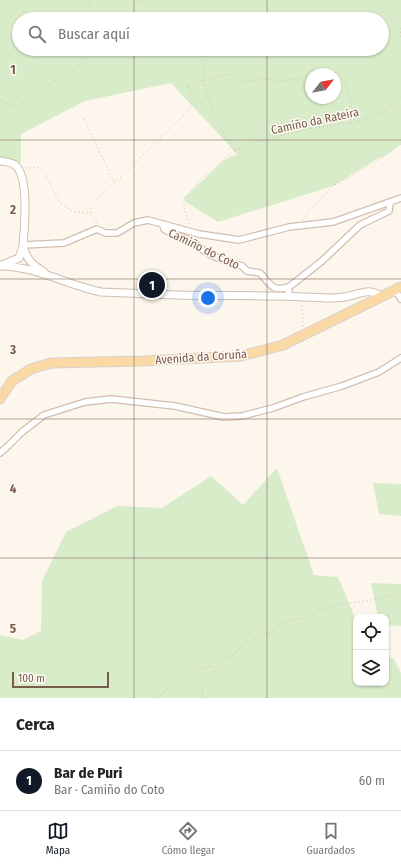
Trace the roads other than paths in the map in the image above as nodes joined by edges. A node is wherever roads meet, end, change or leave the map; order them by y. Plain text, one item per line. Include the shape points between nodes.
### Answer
1 (0, 161) edge
2 (401, 198) edge
3 (390, 203) junction
4 (163, 224) junction
5 (23, 246) junction
6 (19, 258) junction
7 (28, 259) junction
8 (0, 266) edge
9 (16, 267) junction
10 (29, 270) junction
11 (50, 276) junction
12 (289, 287) junction
13 (398, 288) edge
14 (356, 294) junction
15 (379, 295) junction
16 (288, 296) junction
17 (401, 299) edge
18 (367, 302) junction
19 (401, 358) edge
20 (0, 399) edge
21 (0, 453) edge

1 - 5 street via 14,164 24,184
2 - 3 street
3 - 4 street via 333,222 289,227 239,240 199,234
3 - 12 street via 389,211 360,225 322,261
4 - 5 street via 148,220 134,223 117,233 105,233 98,229 64,243
4 - 12 street, Camiño do Coto via 164,229 192,242 209,254 242,266 247,271 260,273 272,287
5 - 6 street
5 - 7 street
6 - 7 street
6 - 8 street
6 - 9 street
7 - 10 street
7 - 11 street
8 - 9 street
9 - 10 street
10 - 11 street
11 - 16 street via 101,292
12 - 16 street
13 - 15 main road, Avenida da Coruña
13 - 17 street
14 - 15 street via 371,291
14 - 16 street via 329,298
14 - 18 street
15 - 18 main road, Avenida da Coruña
18 - 20 main road, Avenida da Coruña via 284,345 240,356 51,363 31,369 12,381
19 - 21 street via 379,372 342,386 242,416 224,417 175,406 111,398 85,402 44,415

